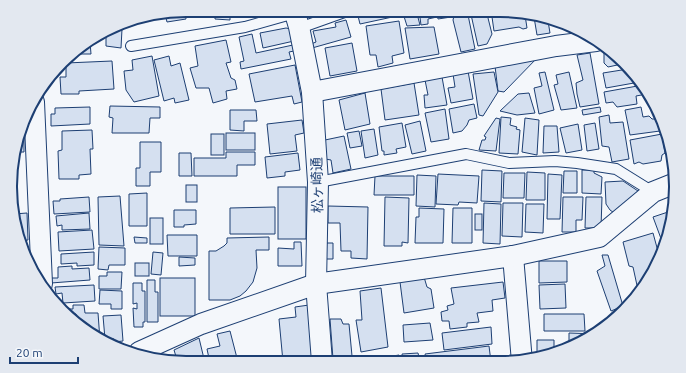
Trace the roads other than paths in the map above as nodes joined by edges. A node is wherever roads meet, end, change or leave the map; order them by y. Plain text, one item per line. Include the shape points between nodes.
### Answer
1 (296, 17) edge
2 (330, 17) edge
3 (587, 42) edge
4 (131, 46) dead end
5 (312, 92) junction
6 (29, 124) edge
7 (318, 182) junction
8 (669, 186) edge
9 (653, 192) junction
10 (513, 256) junction
11 (41, 273) edge
12 (316, 284) junction
13 (143, 350) edge
14 (521, 355) edge
15 (322, 356) edge

1 - 2 lane via 308,25
1 - 4 lane
1 - 5 street, 松ヶ崎通
3 - 5 street
5 - 7 street, 松ヶ崎通
6 - 11 street
7 - 9 lane via 466,154 509,163 556,161 616,169
7 - 12 street, 松ヶ崎通
8 - 9 street
9 - 10 street via 599,237
10 - 12 street
10 - 14 street
12 - 13 street via 201,324
12 - 15 street, 松ヶ崎通

